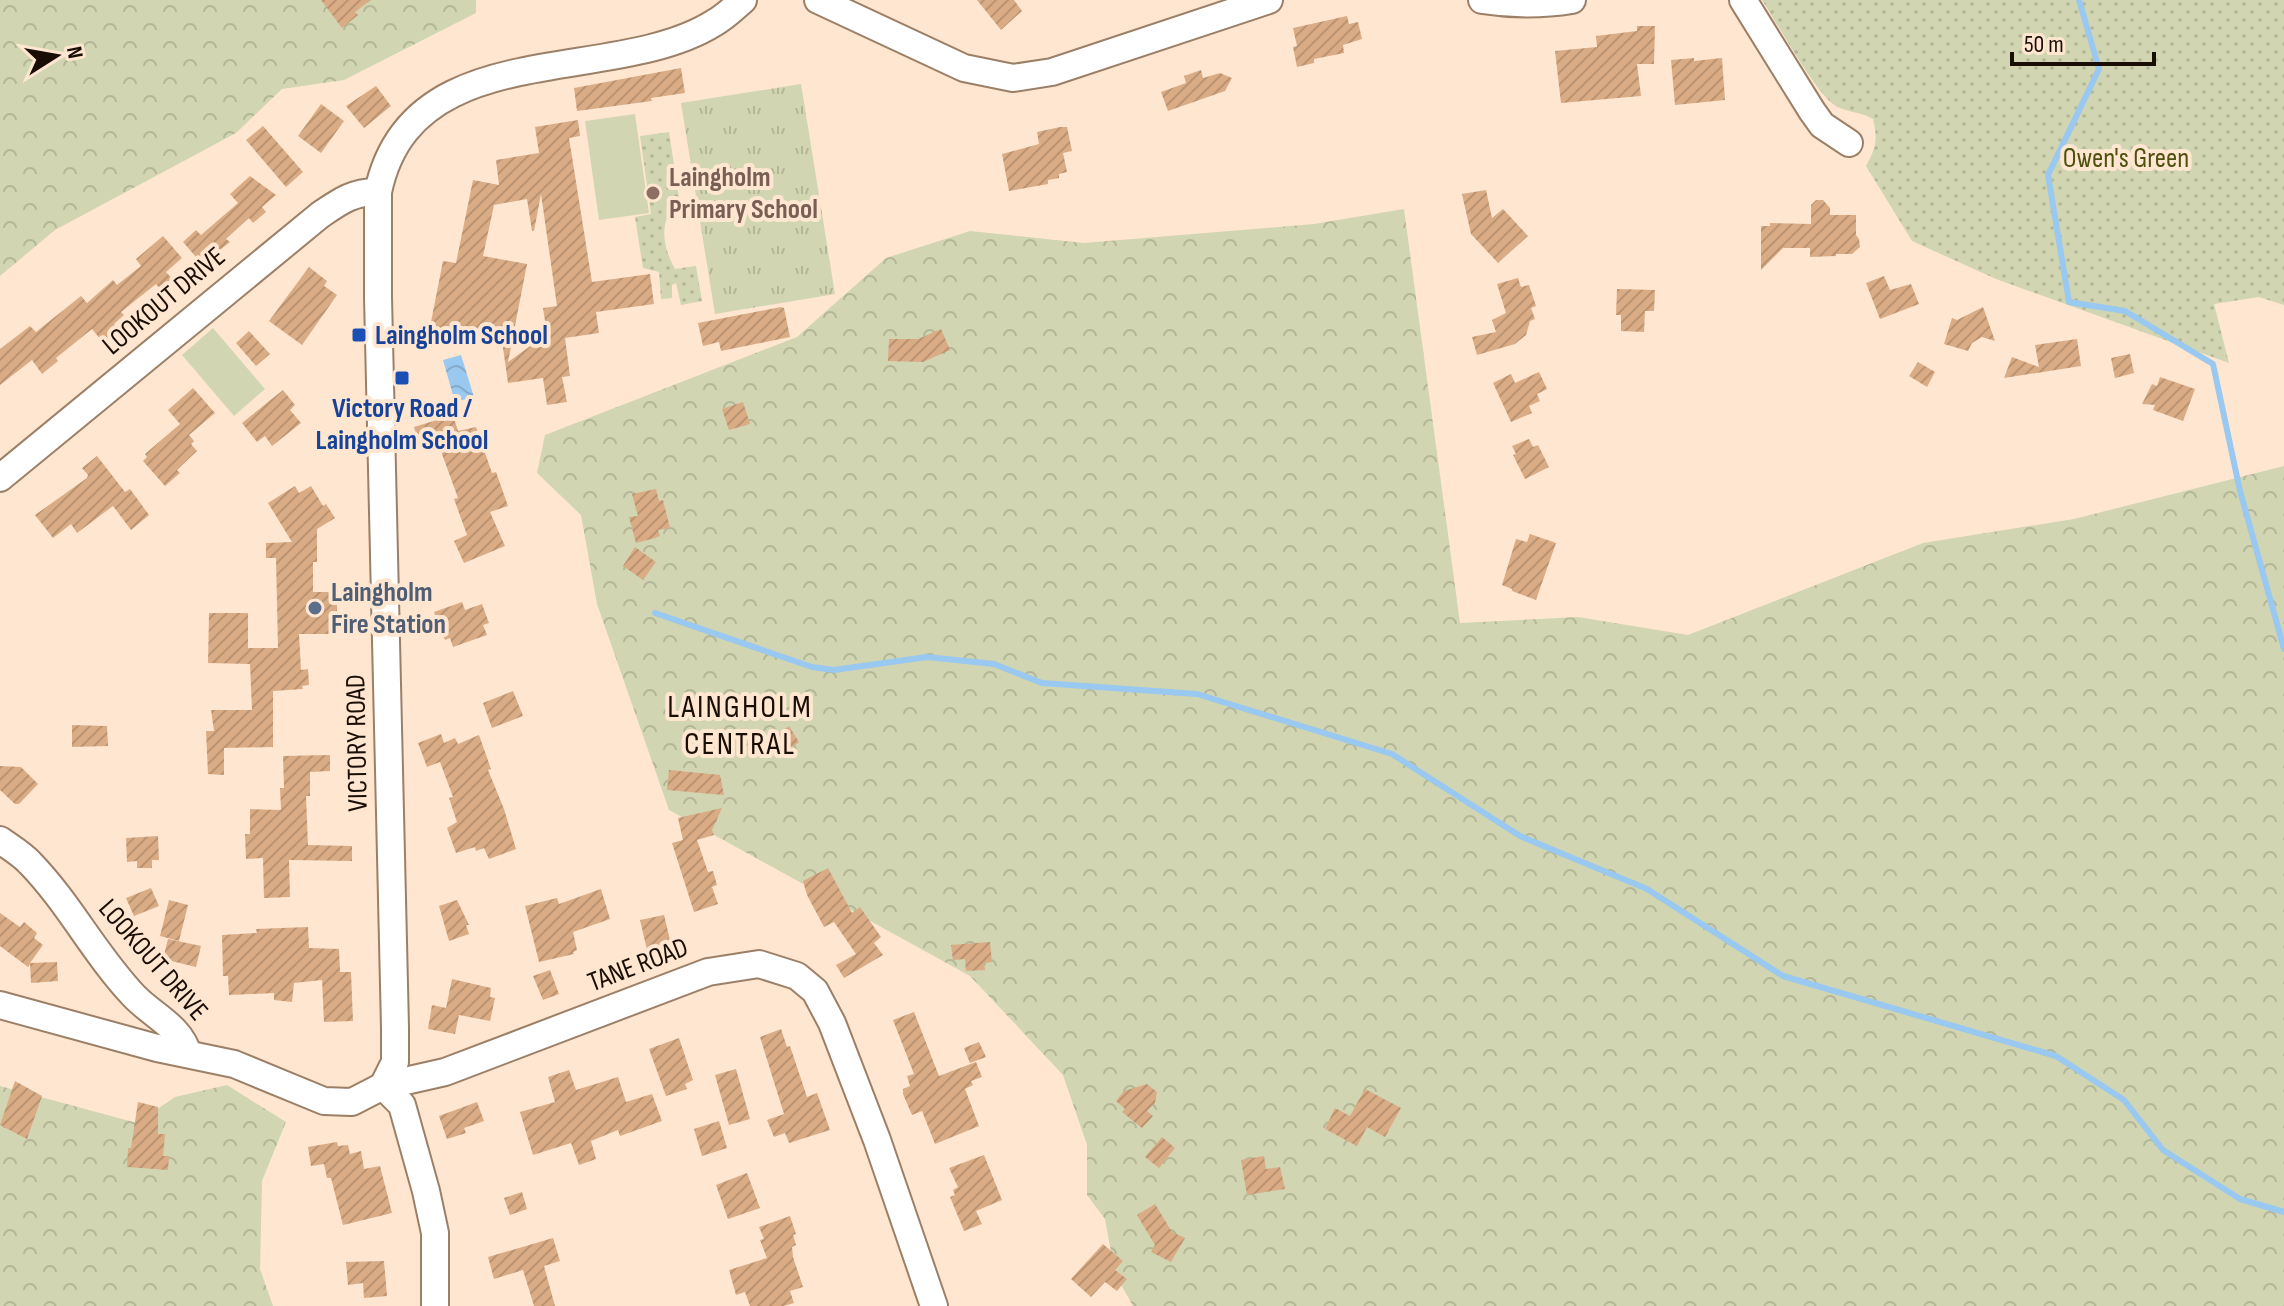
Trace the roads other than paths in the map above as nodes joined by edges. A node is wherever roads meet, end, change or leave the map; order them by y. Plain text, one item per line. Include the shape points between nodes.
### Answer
1 (743, 0) edge
2 (818, 0) edge
3 (1269, 0) edge
4 (1482, 0) edge
5 (1572, 0) edge
6 (1743, 0) edge
7 (1849, 143) dead end
8 (378, 192) junction
9 (0, 478) edge
10 (0, 840) edge
11 (0, 1005) edge
12 (188, 1054) junction
13 (383, 1086) junction
14 (435, 1306) edge
15 (934, 1306) edge

1 - 8 street, VICTORY ROAD via 714,24 676,40 518,71 455,94 425,112 396,144
2 - 3 street via 964,68 1013,78 1052,72
4 - 5 street via 1511,5
6 - 7 street via 1822,125
8 - 9 street, LOOKOUT DRIVE via 346,197 320,215
8 - 13 street, VICTORY ROAD via 395,1028 395,1062
10 - 12 street, LOOKOUT DRIVE via 29,861 135,997 184,1040
11 - 12 street
12 - 13 street via 234,1064 324,1101 352,1102
13 - 14 street via 402,1105 426,1191 435,1233
13 - 15 street, TANE ROAD via 445,1072 708,972 759,964 797,976 815,991 832,1023

